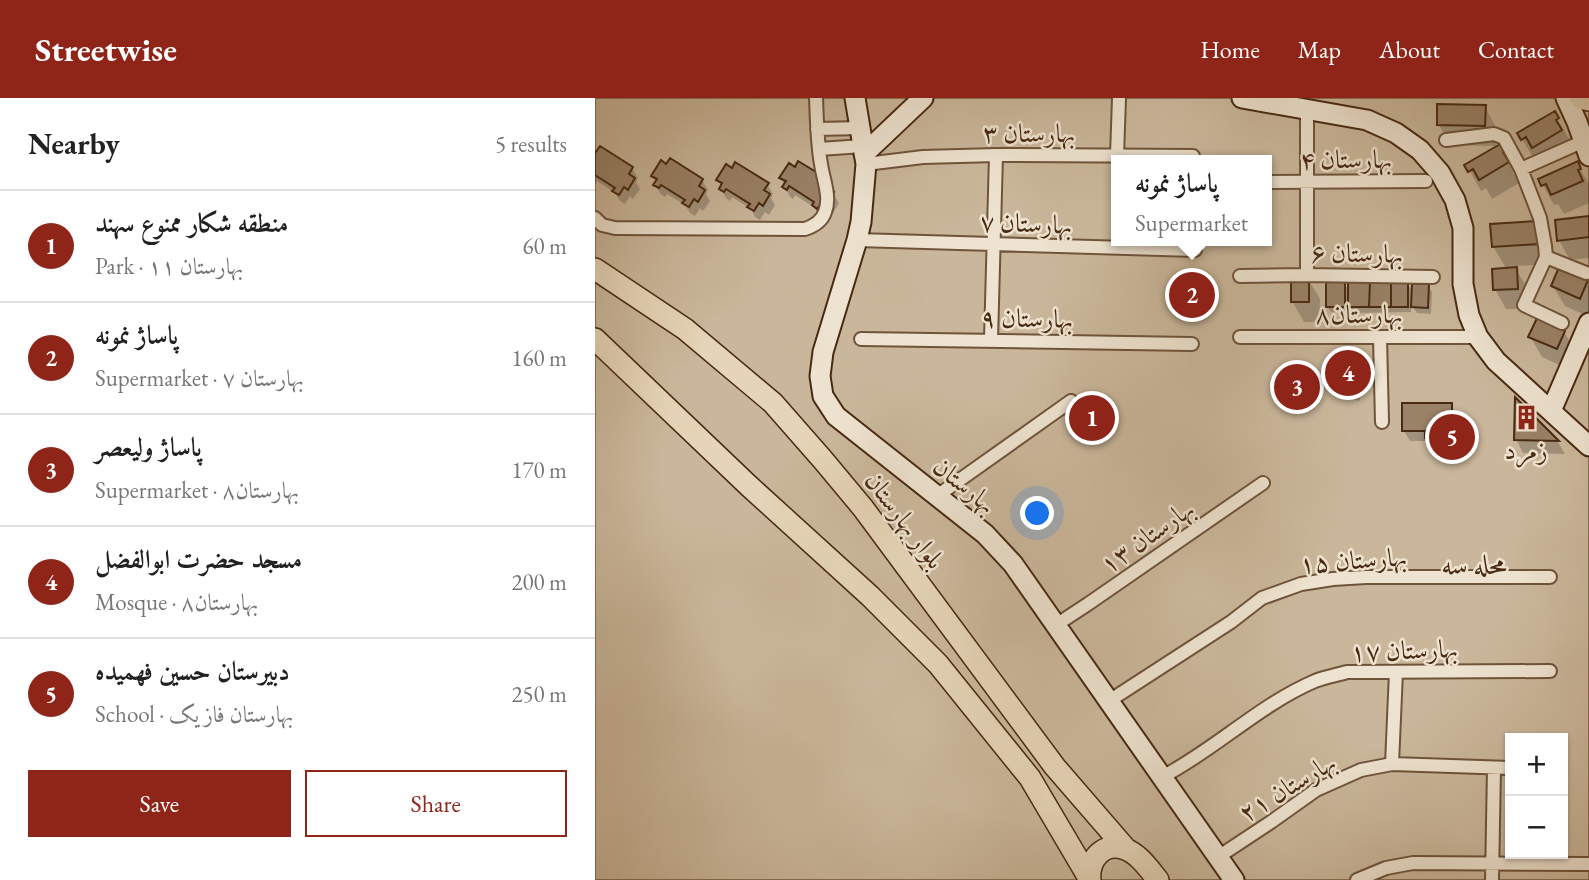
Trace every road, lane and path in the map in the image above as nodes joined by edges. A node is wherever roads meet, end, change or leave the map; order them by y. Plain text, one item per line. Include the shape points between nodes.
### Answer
1 (816, 98) edge
2 (855, 98) edge
3 (1119, 98) edge
4 (1242, 98) edge
5 (1566, 98) edge
6 (1581, 98) edge
7 (1589, 100) edge
8 (916, 105) edge
9 (1307, 110) junction
10 (817, 129) junction
11 (1446, 141) dead end
12 (863, 148) junction
13 (819, 149) junction
14 (1586, 149) edge
15 (996, 155) junction
16 (1117, 155) edge
17 (1111, 156) edge
18 (1521, 169) junction
19 (1426, 181) dead end
20 (1272, 182) edge
21 (1307, 182) junction
22 (595, 218) edge
23 (857, 240) junction
24 (994, 245) junction
25 (1195, 250) dead end
26 (1546, 257) junction
27 (595, 269) edge
28 (1586, 273) dead end
29 (1307, 275) junction
30 (1240, 276) dead end
31 (1433, 276) dead end
32 (1562, 323) dead end
33 (1589, 323) edge
34 (1240, 337) dead end
35 (1380, 337) junction
36 (1478, 337) junction
37 (861, 339) dead end
38 (595, 340) edge
39 (991, 340) junction
40 (1192, 344) dead end
41 (1071, 401) dead end
42 (1551, 411) junction
43 (1382, 422) dead end
44 (1589, 446) edge
45 (1263, 483) dead end
46 (937, 496) junction
47 (1551, 577) dead end
48 (1056, 625) junction
49 (1549, 671) dead end
50 (1396, 672) junction
51 (1109, 701) junction
52 (1392, 764) junction
53 (1494, 768) junction
54 (1505, 768) edge
55 (1162, 777) junction
56 (1126, 849) junction
57 (1218, 857) junction
58 (1492, 864) junction
59 (1589, 864) edge
60 (1089, 879) edge
61 (1158, 880) edge
62 (1234, 880) edge
63 (1357, 880) edge
64 (1492, 880) edge

1 - 10 street
2 - 8 street via 866,118 882,122
2 - 12 street, بهارستان
3 - 16 street
4 - 9 street
5 - 14 street
6 - 7 main road
8 - 12 street
9 - 21 street
9 - 36 street via 1367,120 1396,133 1420,150 1440,173 1463,228 1463,284
10 - 12 street
10 - 13 street
11 - 18 street via 1494,134 1504,138
12 - 13 street
12 - 15 street, بهارستان ۳ via 923,157
12 - 23 street, بهارستان via 864,199
13 - 22 street via 827,209 813,227 615,228
14 - 18 street
15 - 17 street, بهارستان ۳
15 - 24 street
18 - 26 street via 1540,218
19 - 21 street, بهارستان ۴
20 - 21 street, بهارستان ۴
21 - 29 street
23 - 24 street, بهارستان ۷
23 - 46 street, بهارستان via 823,352 823,396 836,416
24 - 25 street, بهارستان ۷
24 - 39 street
26 - 28 street
26 - 32 street via 1524,305
27 - 56 main road, بلوار بهارستان via 685,329 773,403 863,508 1055,767
29 - 30 street, بهارستان ۶
29 - 31 street, بهارستان ۶
33 - 42 street
34 - 35 street, بهارستان۸
35 - 36 street, بهارستان۸
35 - 43 street
36 - 42 street via 1496,361
37 - 39 street, بهارستان ۹
38 - 60 main road via 938,664 1030,778
39 - 40 street, بهارستان ۹
41 - 46 street
42 - 44 street
45 - 48 street, بهارستان ۱۳
46 - 48 street, بهارستان via 985,534 1013,564
47 - 51 street, بهارستان ۱۵ via 1366,577 1301,584 1262,598
48 - 51 street, بهارستان
49 - 50 street, بهارستان ۱۷
50 - 52 street
50 - 55 street, بهارستان ۱۷ via 1347,673 1318,680 1284,697
51 - 55 street, بهارستان
52 - 53 street, بهارستان ۲۱
52 - 57 street, بهارستان ۲۱ via 1361,770 1316,790
53 - 54 street, بهارستان ۲۱
53 - 58 street
55 - 57 street, بهارستان
56 - 60 main road via 1099,853
56 - 61 main road, بلوار بهارستان
57 - 62 street, بهارستان
58 - 59 street
58 - 63 street via 1413,863
58 - 64 street

